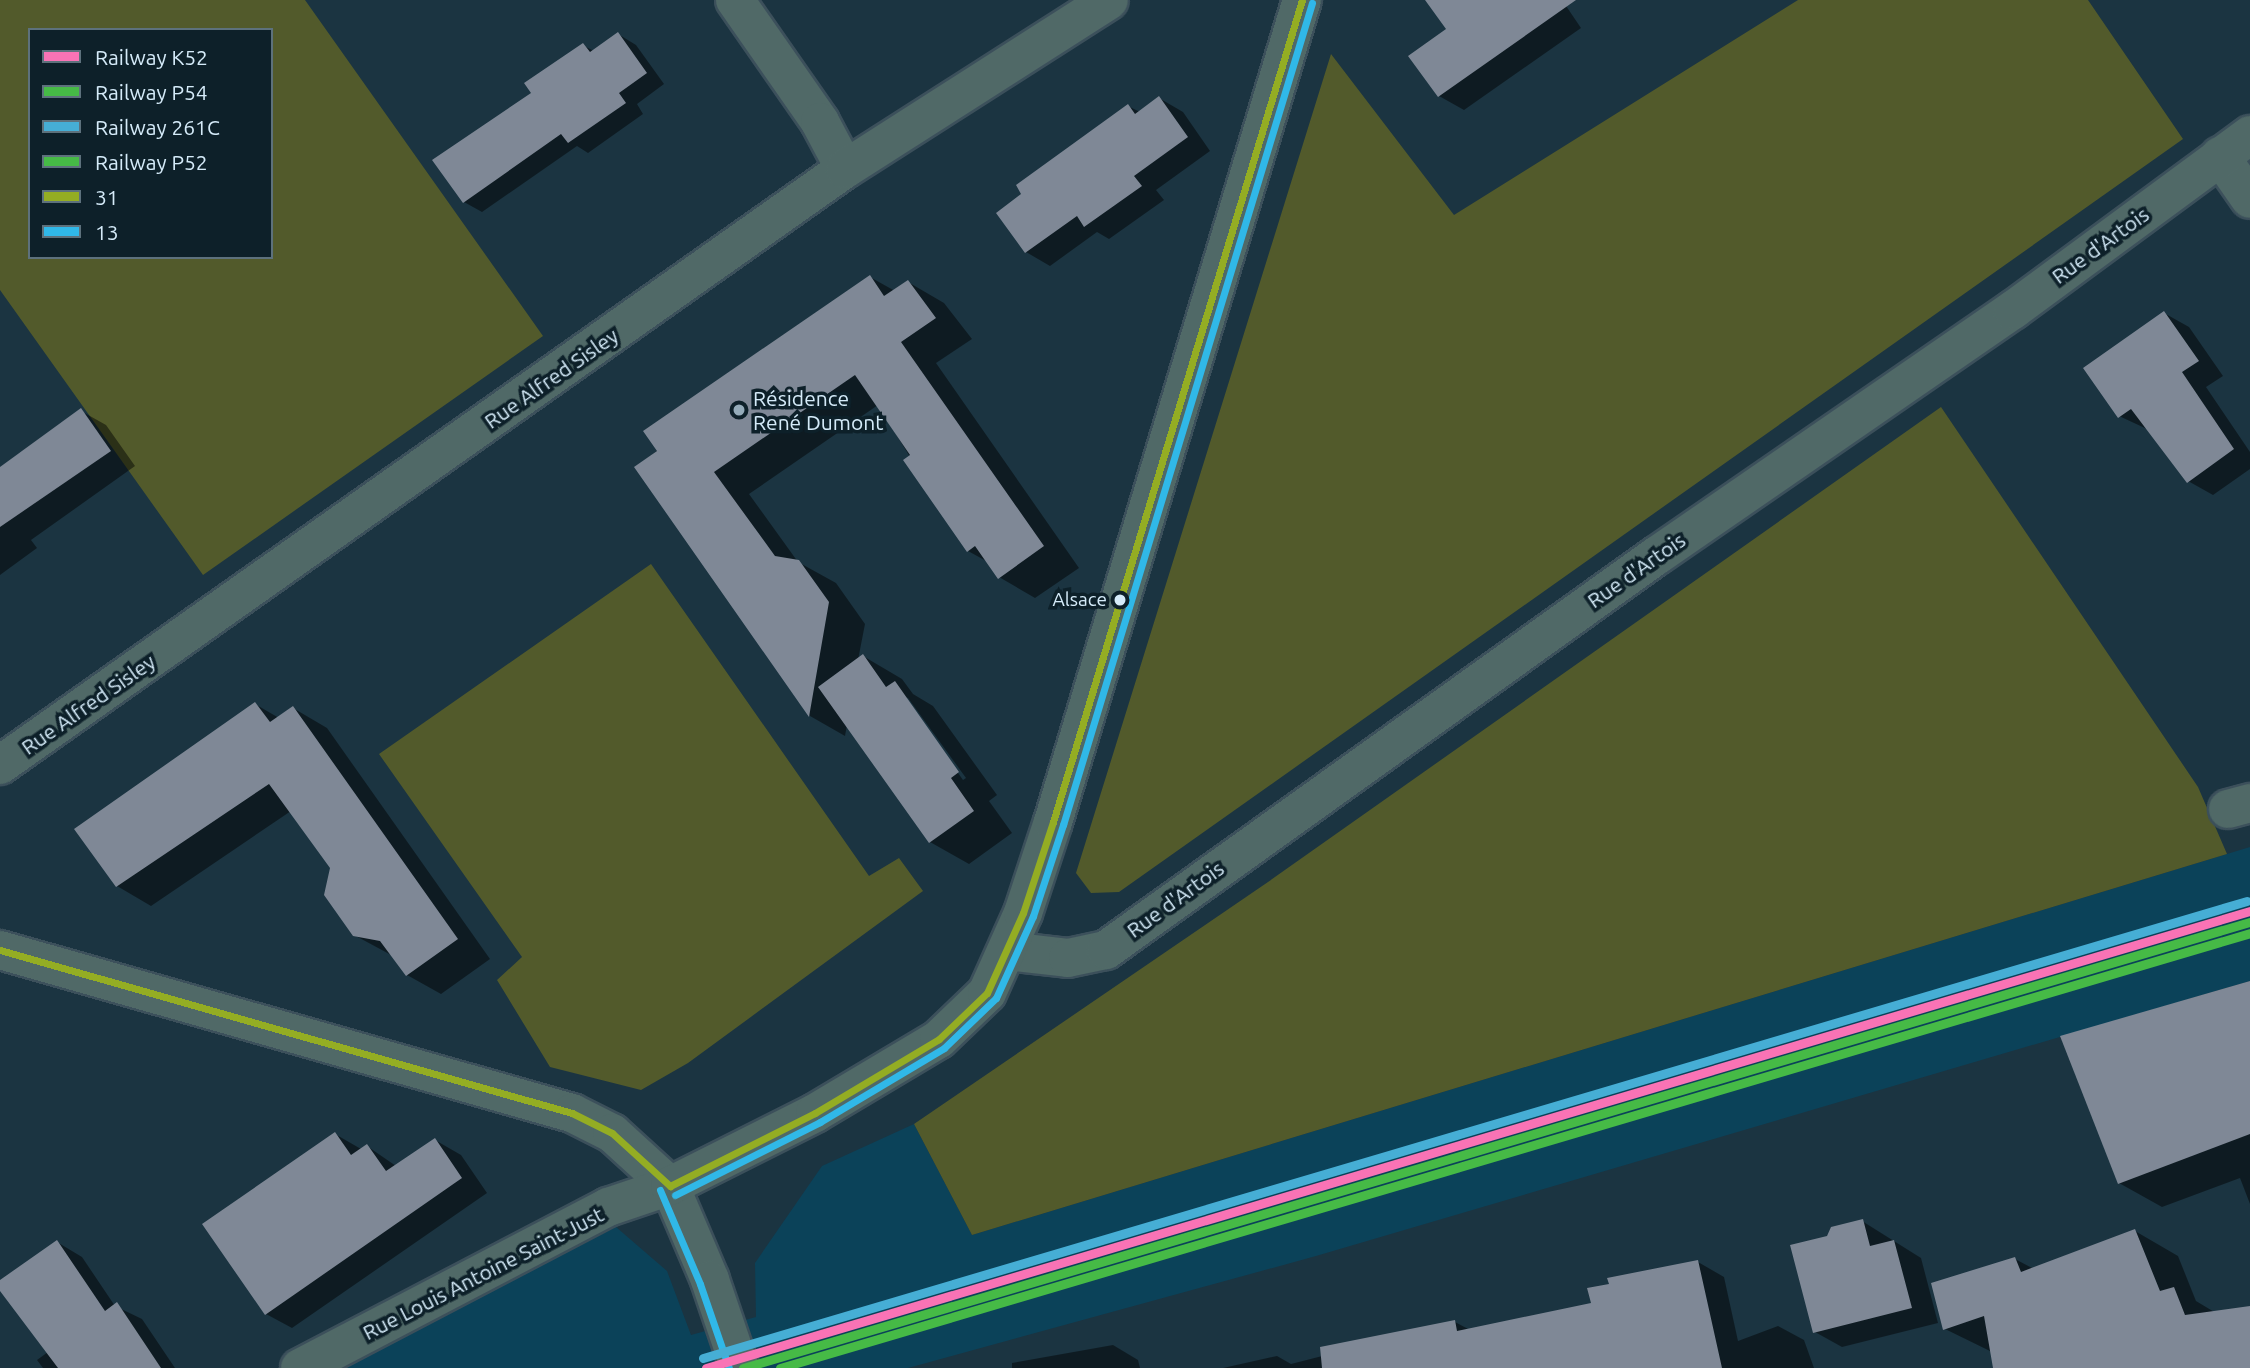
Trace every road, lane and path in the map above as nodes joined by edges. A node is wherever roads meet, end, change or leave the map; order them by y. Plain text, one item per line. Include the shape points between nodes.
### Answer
1 (735, 0) edge
2 (1109, 0) edge
3 (1302, 0) edge
4 (2235, 146) edge
5 (845, 169) junction
6 (2250, 198) edge
7 (0, 765) edge
8 (0, 950) edge
9 (1007, 951) junction
10 (670, 1186) junction
11 (300, 1368) edge
12 (740, 1368) edge

1 - 5 street via 820,122
2 - 5 street, Rue Alfred Sisley
3 - 9 street, Rue Louis Antoine Saint-Just via 1088,711
4 - 6 street
4 - 9 street, Rue d'Artois via 2012,310 1656,555 1106,950 1068,958
5 - 7 street, Rue Alfred Sisley
8 - 10 street via 572,1113 612,1133
9 - 10 street, Rue Louis Antoine Saint-Just via 987,993 939,1039 816,1113
10 - 11 street, Rue Louis Antoine Saint-Just via 597,1213
10 - 12 street via 710,1280

